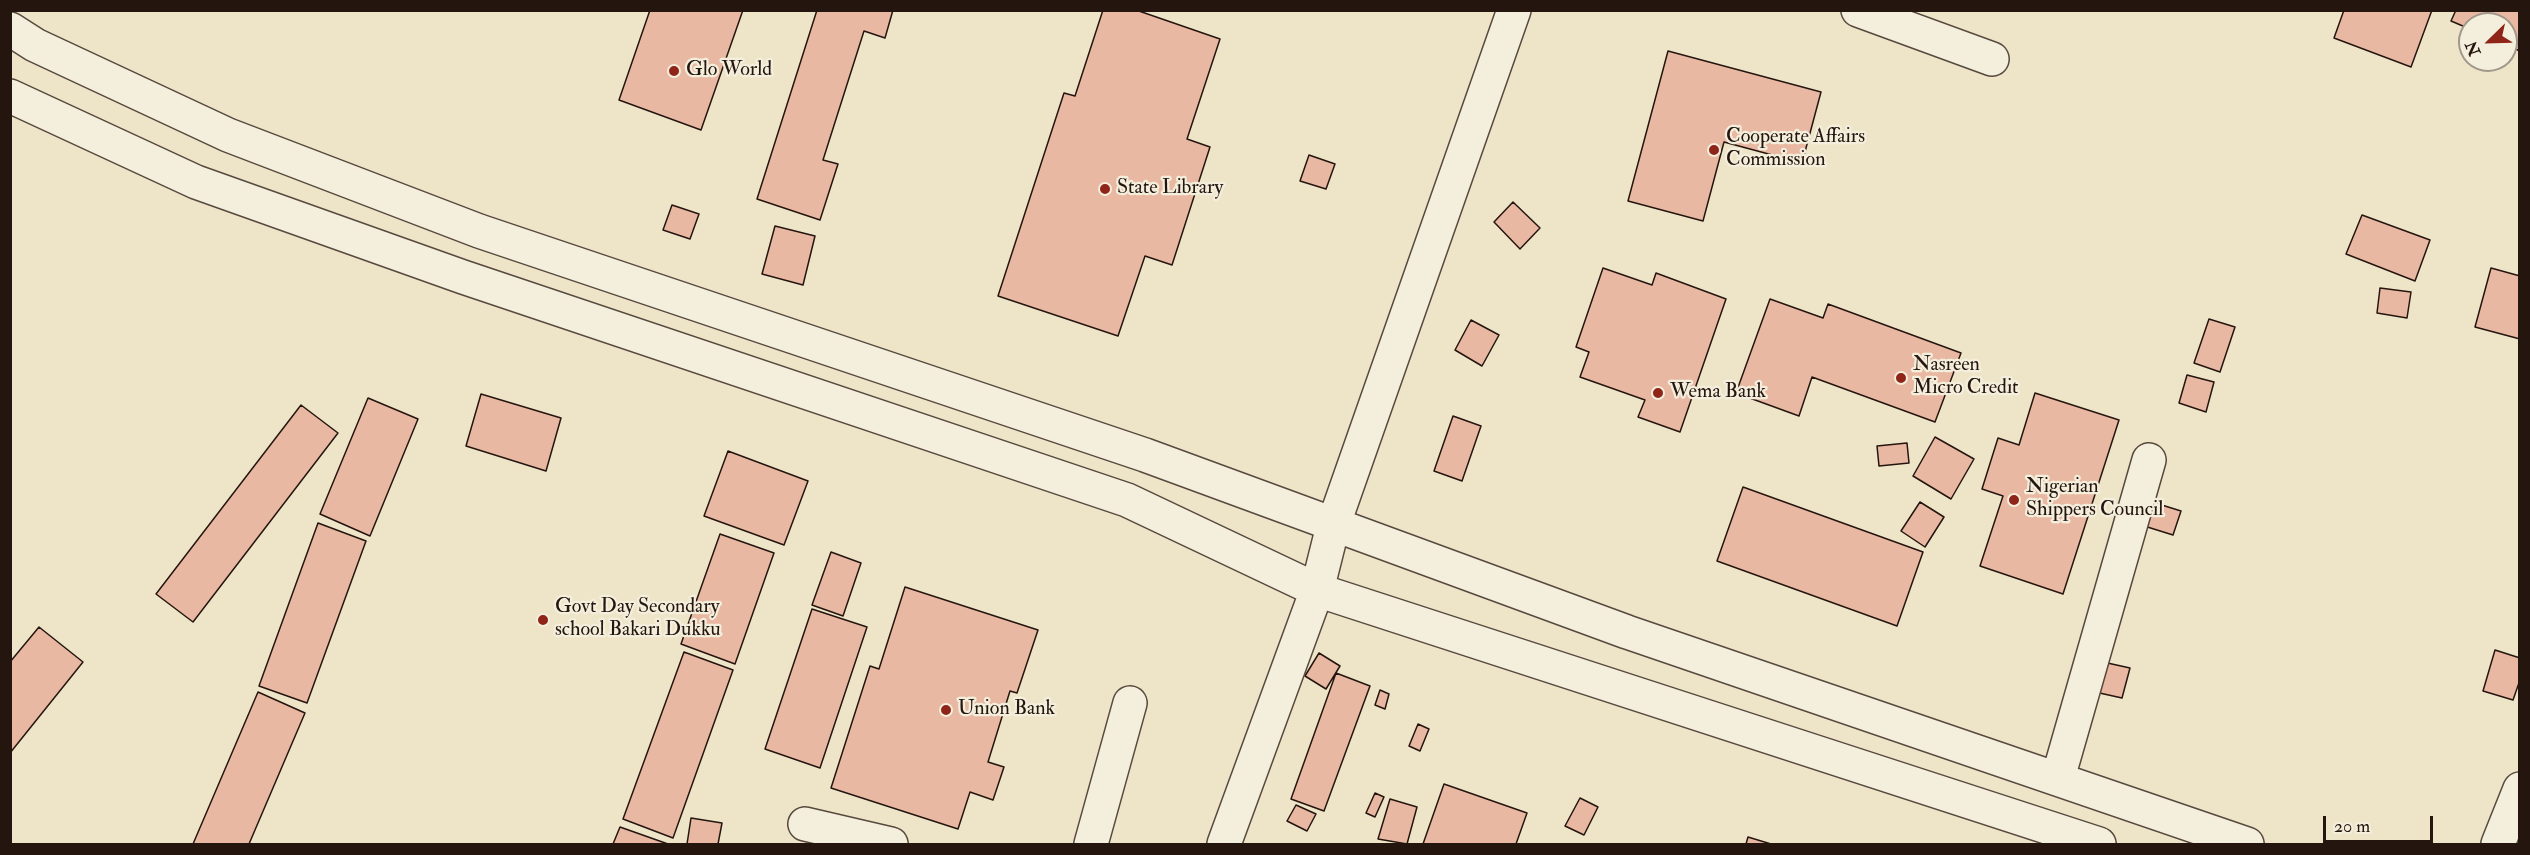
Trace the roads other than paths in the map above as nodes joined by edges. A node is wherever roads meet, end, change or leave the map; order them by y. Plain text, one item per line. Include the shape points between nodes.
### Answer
1 (1514, 10) edge
2 (1858, 10) edge
3 (10, 29) edge
4 (1992, 59) dead end
5 (10, 96) edge
6 (2149, 460) dead end
7 (1333, 526) junction
8 (1317, 590) junction
9 (1130, 703) dead end
10 (2058, 778) junction
11 (2520, 789) edge
12 (805, 824) dead end
13 (891, 844) edge
14 (1091, 844) edge
15 (1224, 844) edge
16 (2099, 844) edge
17 (2247, 844) edge
18 (2498, 844) edge

1 - 7 street
2 - 4 street
3 - 7 street via 35,45 228,135 479,231 1144,454
5 - 8 street via 196,182 1127,500
6 - 10 street
7 - 8 street
7 - 10 street via 1626,632
8 - 15 street
8 - 16 street
9 - 14 street
10 - 17 street
11 - 18 street
12 - 13 street

